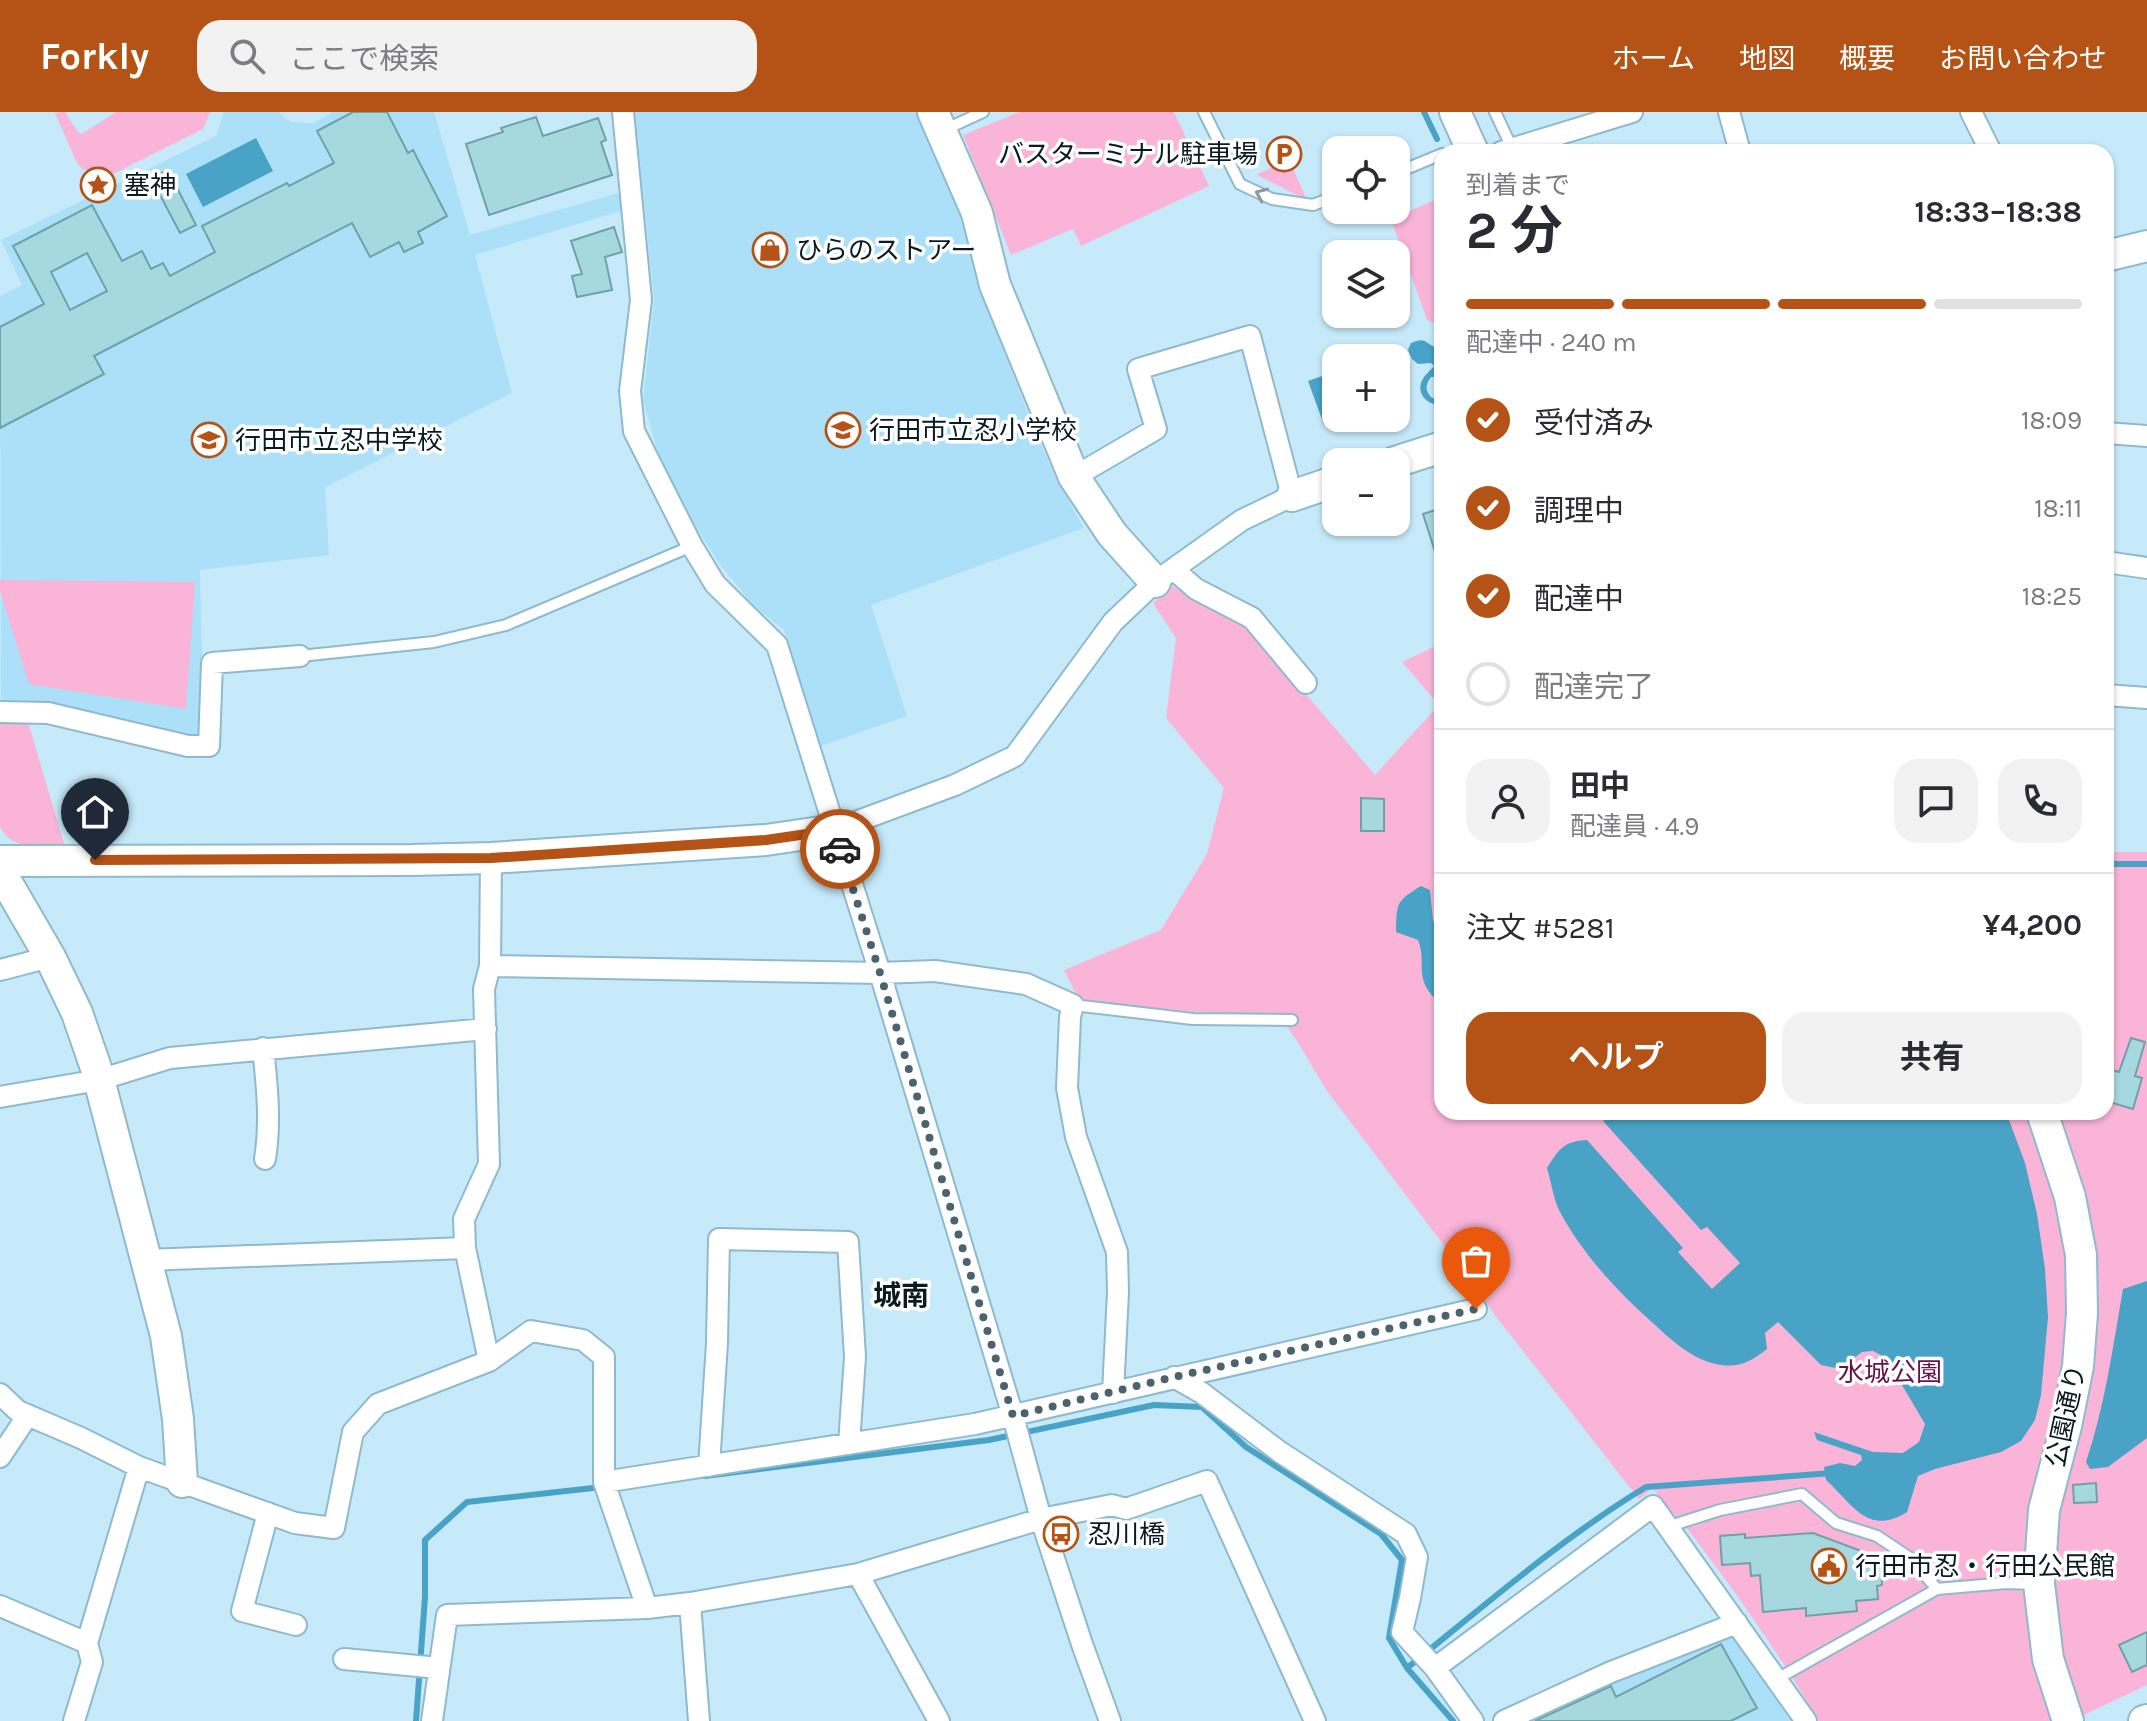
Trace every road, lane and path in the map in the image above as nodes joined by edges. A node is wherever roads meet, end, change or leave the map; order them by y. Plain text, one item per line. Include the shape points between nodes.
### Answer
1 (623, 112) edge
2 (983, 112) edge
3 (1204, 112) edge
4 (1455, 112) edge
5 (1495, 112) edge
6 (1632, 112) edge
7 (1729, 112) edge
8 (1971, 112) edge
9 (938, 122) edge
10 (1458, 144) edge
11 (1504, 144) edge
12 (1526, 144) edge
13 (1738, 144) edge
14 (1987, 144) edge
15 (1434, 159) edge
16 (1410, 168) edge
17 (1322, 201) edge
18 (2147, 246) edge
19 (2114, 254) edge
20 (2114, 434) edge
21 (2147, 436) edge
22 (1434, 450) edge
23 (1410, 457) edge
24 (1074, 477) junction
25 (1322, 486) edge
26 (1292, 496) junction
27 (692, 546) junction
28 (2114, 563) edge
29 (2147, 568) edge
30 (1164, 576) junction
31 (300, 656) joint
32 (1306, 683) dead end
33 (2114, 696) edge
34 (2147, 698) edge
35 (0, 712) edge
36 (834, 830) junction
37 (491, 858) junction
38 (0, 861) edge
39 (0, 871) edge
40 (50, 957) junction
41 (490, 966) junction
42 (0, 970) edge
43 (880, 973) junction
44 (1073, 1005) junction
45 (1292, 1020) dead end
46 (486, 1029) junction
47 (263, 1048) junction
48 (99, 1080) junction
49 (0, 1097) edge
50 (2045, 1120) edge
51 (265, 1159) dead end
52 (465, 1248) junction
53 (146, 1260) junction
54 (1476, 1309) dead end
55 (489, 1361) junction
56 (1174, 1377) junction
57 (1113, 1393) junction
58 (0, 1394) edge
59 (28, 1415) junction
60 (1013, 1416) junction
61 (849, 1444) junction
62 (0, 1457) edge
63 (709, 1466) junction
64 (139, 1467) junction
65 (182, 1482) junction
66 (604, 1482) junction
67 (268, 1513) junction
68 (1041, 1519) junction
69 (1667, 1527) junction
70 (858, 1574) junction
71 (2039, 1584) junction
72 (1937, 1589) junction
73 (690, 1603) junction
74 (0, 1606) edge
75 (647, 1608) junction
76 (1737, 1623) junction
77 (296, 1625) dead end
78 (87, 1643) junction
79 (344, 1659) dead end
80 (439, 1668) junction
81 (1435, 1668) junction
82 (1777, 1679) junction
83 (74, 1721) edge
84 (432, 1721) edge
85 (699, 1721) edge
86 (939, 1721) edge
87 (1110, 1721) edge
88 (1315, 1721) edge
89 (1473, 1721) edge
90 (1504, 1721) edge
91 (1806, 1721) edge
92 (2068, 1721) edge

1 - 27 street via 641,300 630,391 634,431
2 - 9 lane
17 -> 3 lane via 1272,199 1240,184
4 - 10 street
5 - 11 lane
6 - 12 street
7 - 13 street
8 - 14 street
9 - 24 street via 977,213 995,285
15 - 16 lane
18 - 19 street
20 - 21 street
22 - 23 street
24 - 26 street via 1156,429 1138,369 1250,336
24 - 30 street via 1112,534
25 - 26 street
26 - 30 street via 1242,520
27 - 31 lane via 506,625 434,642
27 - 36 street via 715,584 777,645
28 - 29 street
30 - 32 street via 1252,618
30 - 36 street via 1113,622 1015,756 955,785
31 - 35 street via 212,663 209,746 188,746 48,713
33 - 34 street
36 - 37 street via 766,840
36 - 43 street
37 - 38 street
37 - 41 street
39 - 40 street
40 - 42 street
40 - 48 street via 77,1013
41 - 43 street
41 - 46 street via 484,989
43 - 44 street via 935,971 1026,984
43 - 60 street
44 - 45 lane via 1193,1019
44 - 57 street via 1069,1100 1076,1137 1117,1252
46 - 47 street
46 - 52 street via 489,1164 464,1219
47 - 48 street via 170,1058
47 - 51 street via 268,1096
48 - 49 street
48 - 53 street
50 - 71 street, 公園通り via 2070,1197 2081,1255 2082,1313 2078,1366 2044,1510
52 - 53 street
52 - 55 street
53 - 65 street via 166,1336
54 - 56 street
55 - 66 street via 531,1331 583,1340 604,1357
55 - 67 street via 378,1404 353,1432 334,1528
56 - 57 street
56 - 81 street via 1406,1534 1417,1557 1402,1632
57 - 60 street
58 - 59 street
59 - 62 street
59 - 64 street
60 - 61 street
60 - 68 street
61 - 63 street
61 - 63 street via 855,1357 848,1242 719,1239
63 - 66 street
64 - 65 street
64 - 78 street
65 - 67 street
66 - 75 street
67 - 77 street via 242,1611
68 - 70 street
68 - 87 street
68 - 88 street via 1112,1505 1126,1509 1207,1481
69 - 72 lane via 1802,1494 1836,1523 1877,1536 1910,1558
69 - 76 street
69 - 81 street via 1653,1506
70 - 73 street
70 - 86 street
71 - 72 lane
71 - 92 street, 公園通り via 2048,1659
72 - 82 lane
73 - 75 street
73 - 85 street
74 - 78 street
75 - 80 street via 447,1615
76 - 82 street
76 - 90 street
78 - 83 street via 92,1662
79 - 80 street
80 - 84 street
81 - 89 street
82 - 91 street

